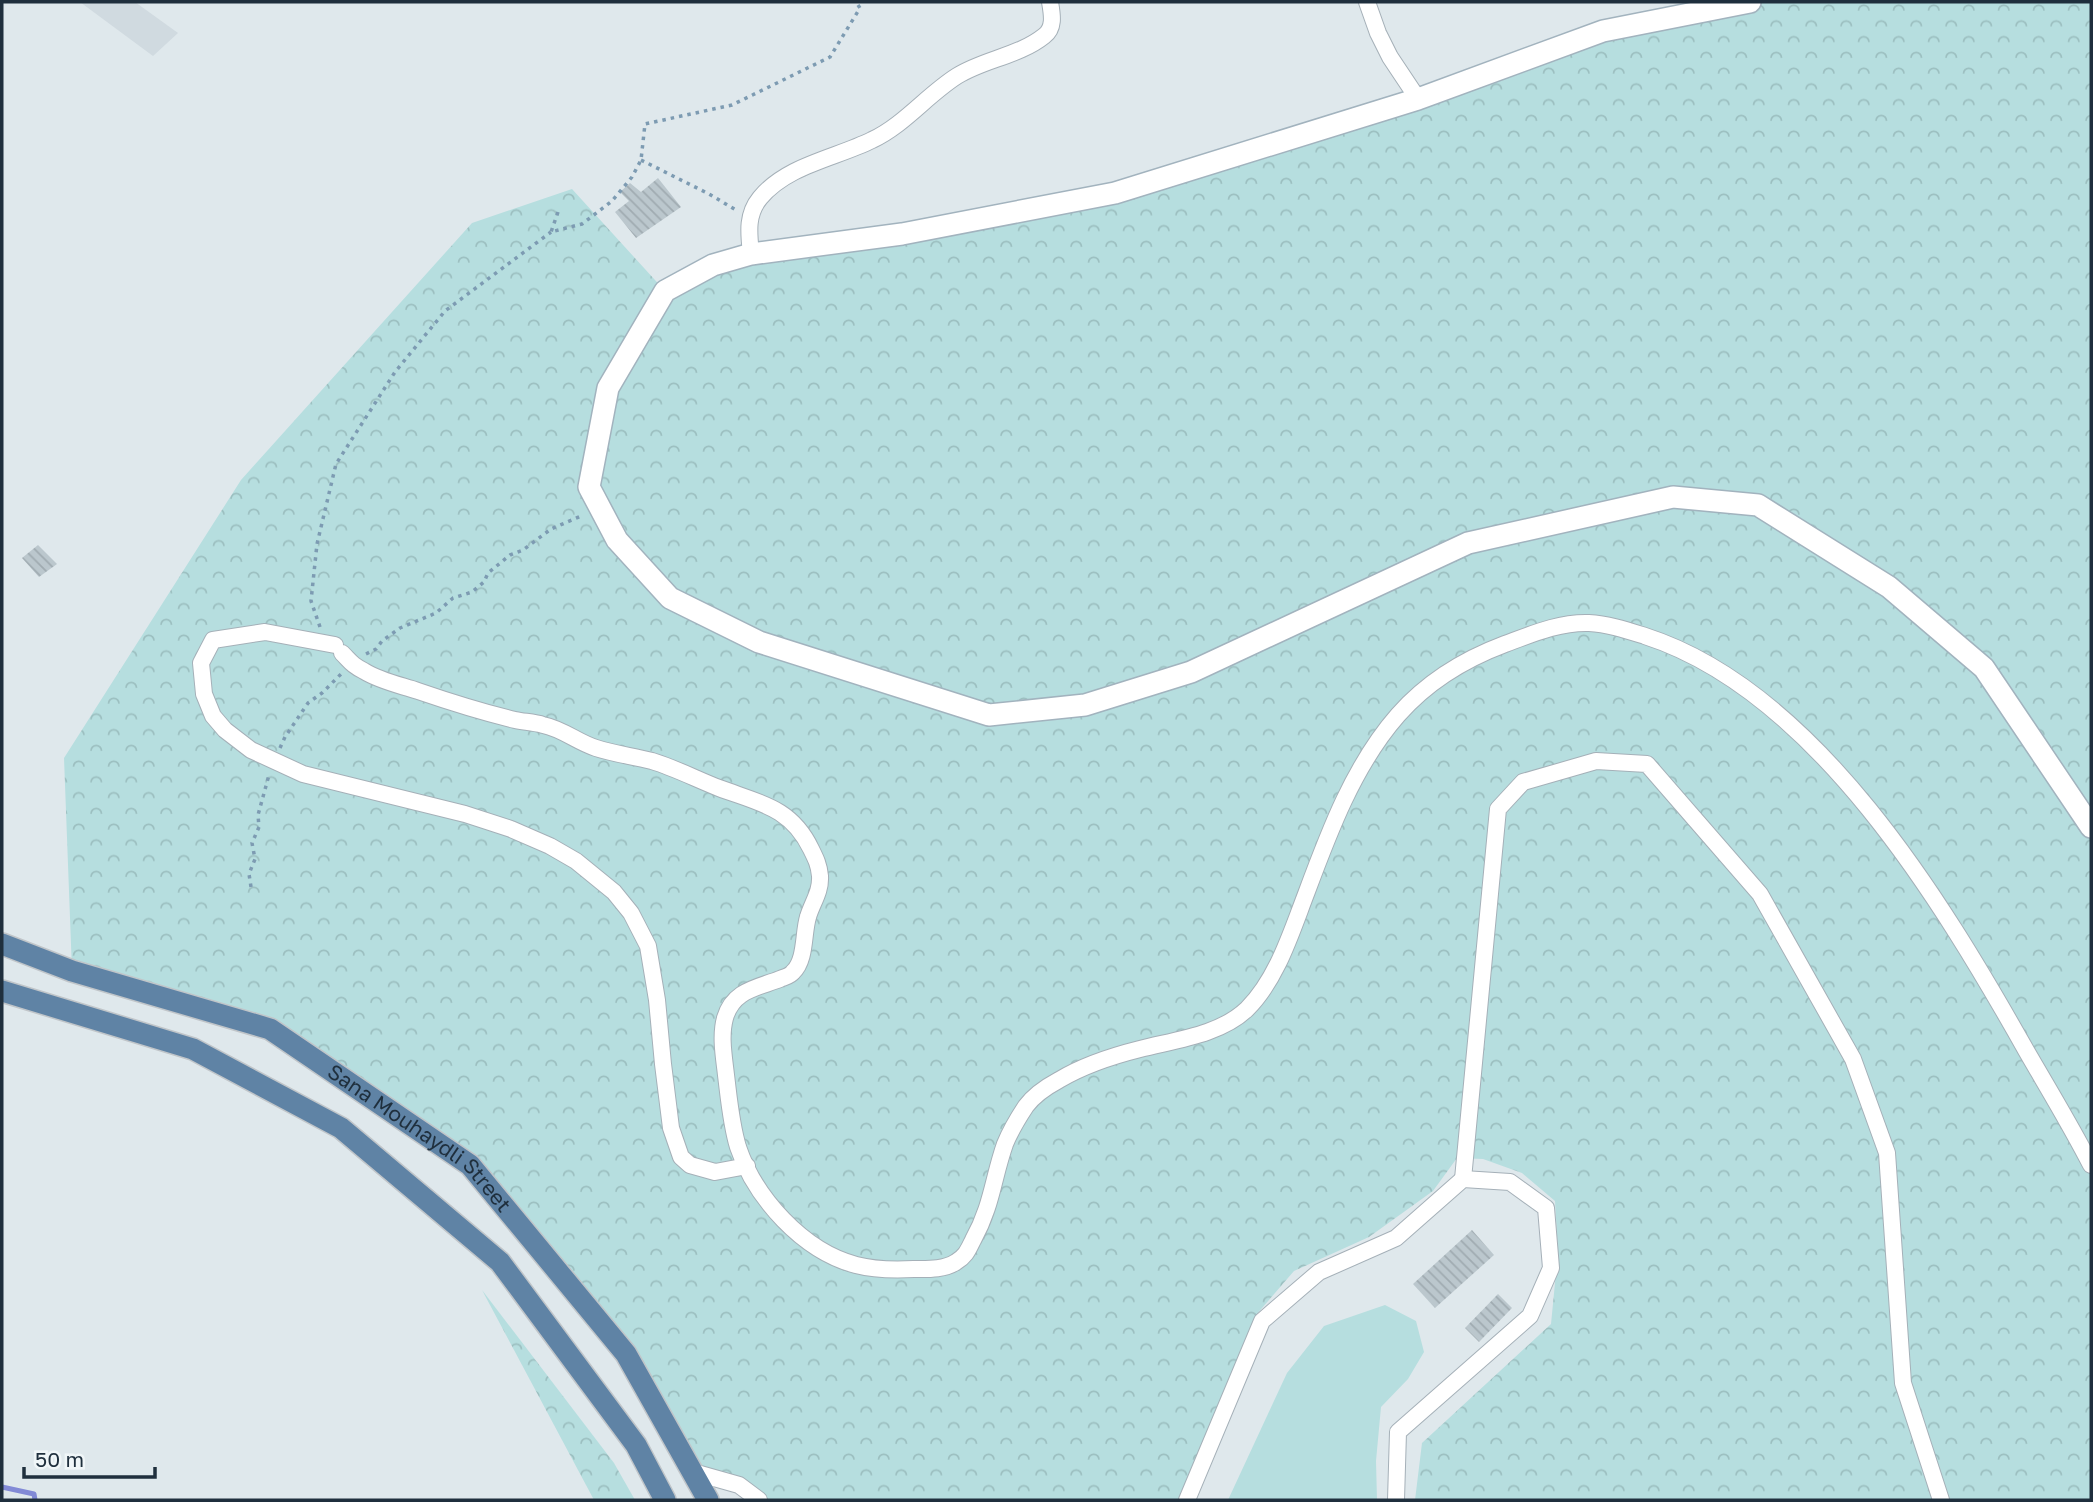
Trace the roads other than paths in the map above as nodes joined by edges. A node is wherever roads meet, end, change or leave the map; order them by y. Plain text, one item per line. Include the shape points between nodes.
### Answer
1 (1050, 2) edge
2 (1367, 2) edge
3 (1750, 2) edge
4 (1418, 99) junction
5 (751, 254) junction
6 (2091, 827) edge
7 (2, 944) edge
8 (2, 991) edge
9 (2091, 1165) edge
10 (747, 1166) junction
11 (1464, 1179) junction
12 (693, 1472) junction
13 (665, 1500) edge
14 (708, 1500) edge
15 (759, 1500) edge
16 (1187, 1500) edge
17 (1396, 1500) edge
18 (1941, 1500) edge

1 - 5 street via 1052,19 1044,36 959,75 874,139 786,177 760,197 749,219
2 - 4 street via 1390,57
3 - 4 street via 1603,31
4 - 5 street via 1115,193 902,234
5 - 6 street via 713,265 665,291 608,388 589,487 617,540 670,598 759,642 989,715 1085,705 1191,672 1468,543 1673,497 1758,505 1889,587 1984,668
7 - 12 main road, Sana Mouhaydli Street via 72,971 270,1029 470,1165 626,1354
8 - 13 main road, Sana Mouhaydli Street via 194,1049 341,1128 500,1262 636,1445
9 - 10 street via 2066,1115 1929,891 1881,823 1807,740 1712,664 1620,628 1579,623 1523,637 1462,663 1397,716 1357,776 1274,971 1246,1010 1210,1030 1114,1056 1072,1073 1034,1096 1005,1144 983,1222 957,1262 930,1269 849,1264 802,1236 781,1217
10 - 10 street via 732,1117 724,1020 738,996 788,976 799,961 820,878 817,863 792,819 742,794 648,760 592,747 562,730 370,675 338,649 265,632 213,640 201,663 204,694 213,716 251,750 303,774 511,829 576,861 614,892 648,946 671,1128 681,1157 690,1165 715,1172
11 - 16 street via 1396,1238 1320,1272 1262,1321
11 - 17 street via 1510,1182 1546,1208 1551,1268 1530,1317 1398,1432
11 - 18 street via 1498,809 1523,782 1595,761 1647,764 1760,894 1853,1059 1887,1153 1903,1383
12 - 14 main road, Sana Mouhaydli Street
12 - 15 street via 739,1485

